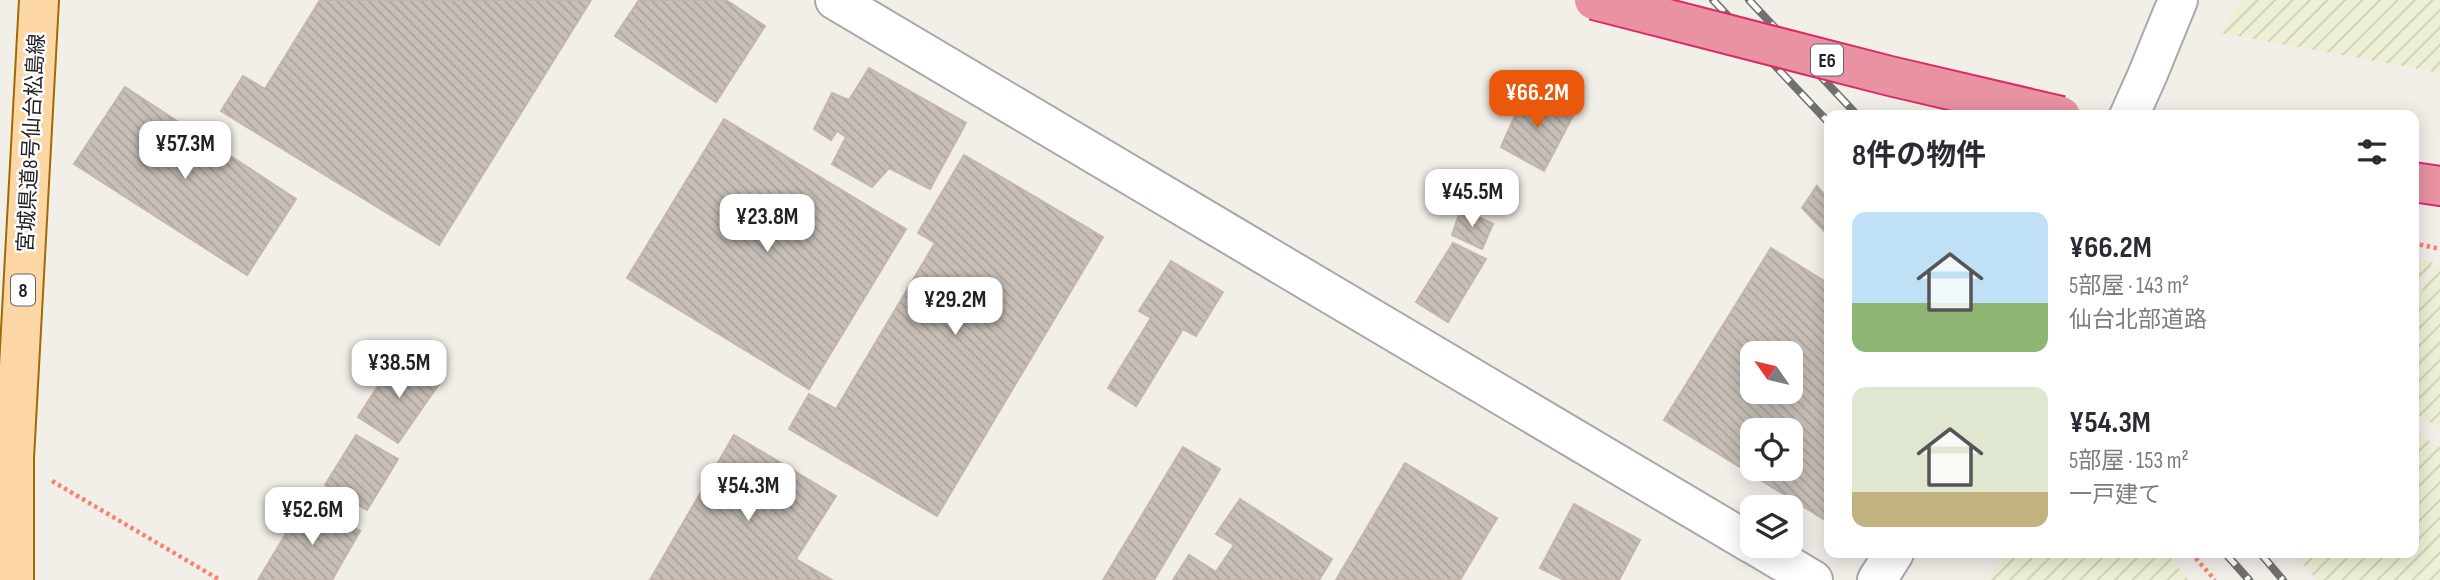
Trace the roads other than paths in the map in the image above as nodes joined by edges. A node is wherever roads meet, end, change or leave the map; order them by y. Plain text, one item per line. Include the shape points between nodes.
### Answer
1 (39, 0) edge
2 (835, 0) edge
3 (1594, 0) edge
4 (2178, 0) edge
5 (2036, 110) edge
6 (2132, 110) edge
7 (2419, 183) edge
8 (2440, 186) edge
9 (1740, 537) edge
10 (1776, 558) edge
11 (1891, 558) edge
12 (14, 580) edge
13 (1813, 580) edge
14 (1877, 580) edge

1 - 12 main road, 宮城県道8号仙台松島線 / 8 via 14,458
2 - 9 street
3 - 5 highway, E6, bridge
4 - 6 street
7 - 8 highway
10 - 13 street
11 - 14 street

